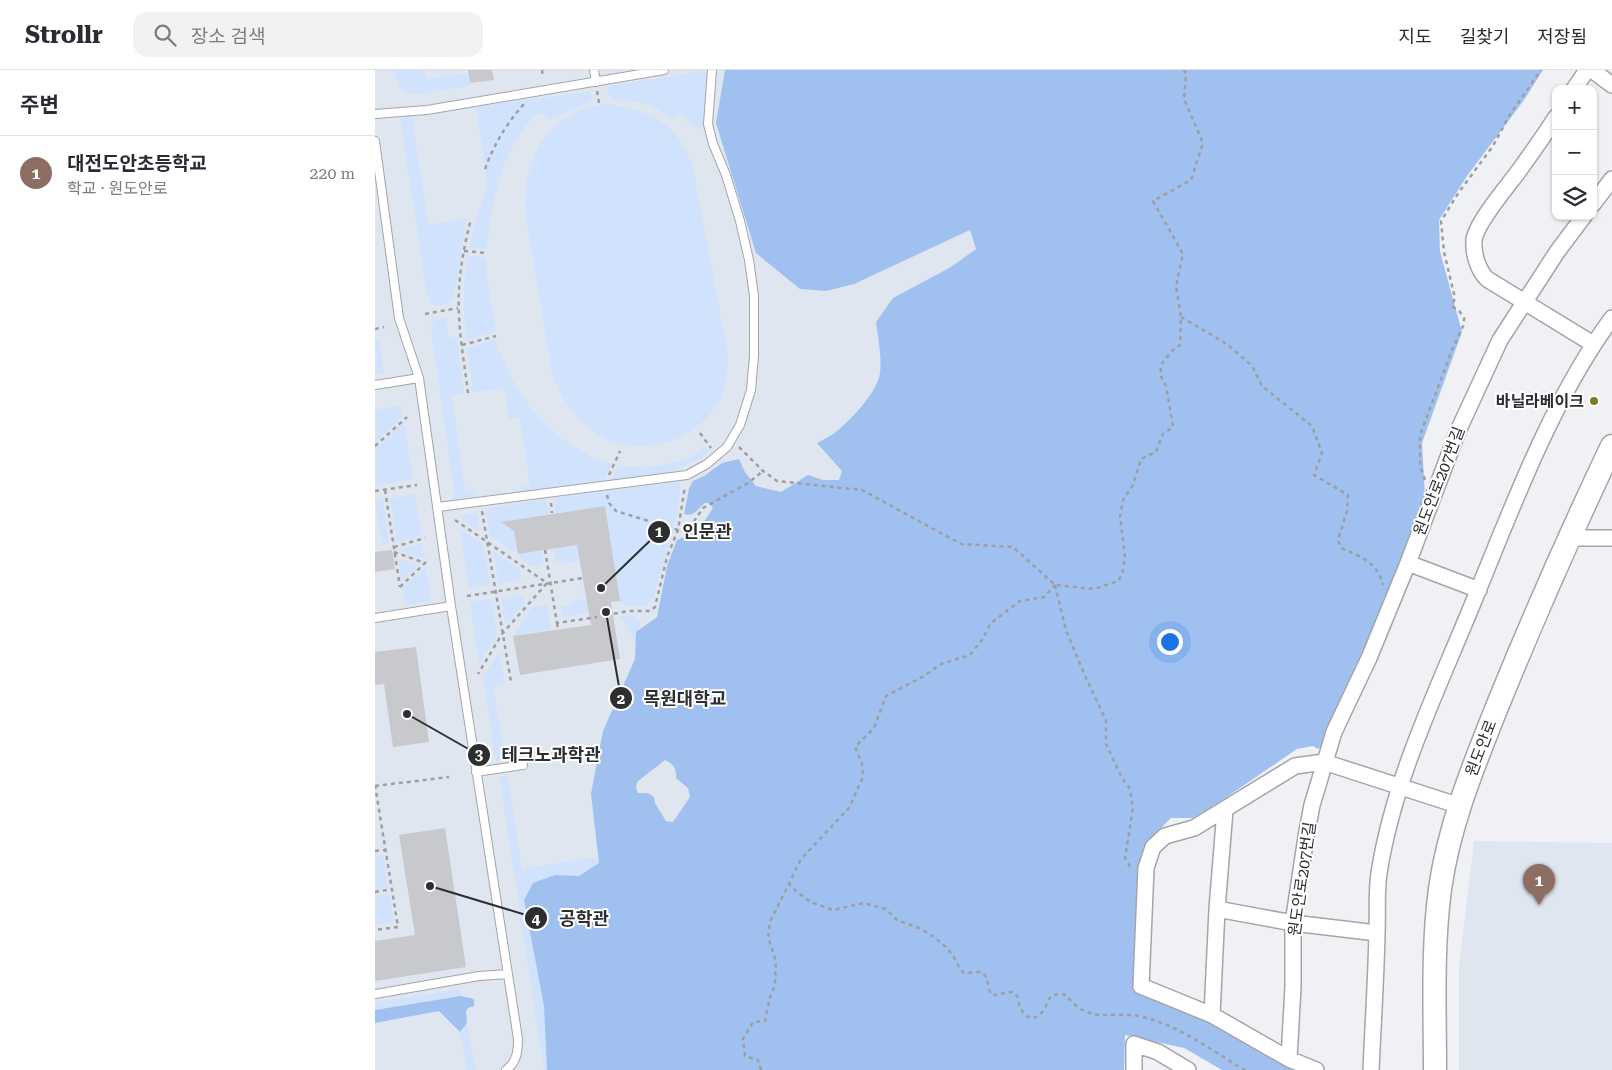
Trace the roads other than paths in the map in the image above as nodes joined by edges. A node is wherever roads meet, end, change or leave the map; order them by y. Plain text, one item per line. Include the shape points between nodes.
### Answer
1 (594, 70) edge
2 (664, 70) edge
3 (712, 70) edge
4 (1587, 70) edge
5 (1592, 70) edge
6 (596, 82) junction
7 (1578, 85) edge
8 (1612, 85) edge
9 (375, 114) edge
10 (1552, 124) edge
11 (375, 141) edge
12 (1612, 179) edge
13 (1597, 199) edge
14 (1581, 220) edge
15 (1524, 302) junction
16 (1612, 318) edge
17 (1593, 344) junction
18 (419, 378) junction
19 (375, 385) edge
20 (1612, 446) edge
21 (437, 507) junction
22 (1570, 538) junction
23 (1612, 538) edge
24 (1408, 563) junction
25 (1479, 590) junction
26 (451, 606) junction
27 (375, 618) edge
28 (1325, 762) junction
29 (523, 764) dead end
30 (477, 772) junction
31 (1400, 786) junction
32 (1461, 806) junction
33 (1225, 810) junction
34 (1217, 909) junction
35 (1293, 923) junction
36 (1377, 933) junction
37 (508, 974) junction
38 (375, 994) edge
39 (1211, 1016) junction
40 (1289, 1059) junction
41 (506, 1070) edge
42 (1134, 1070) edge
43 (1188, 1070) edge
44 (1316, 1070) edge
45 (1371, 1070) edge
46 (1435, 1070) edge

1 - 6 lane
2 - 6 lane
3 - 21 lane via 708,124 740,221 754,296 751,390 740,425 727,447 687,475
4 - 7 street
5 - 8 street
6 - 9 lane via 427,110
10 - 15 street via 1481,222 1474,239 1481,273
11 - 18 lane via 399,318
12 - 13 street
14 - 15 street, 원도안로207번길
15 - 17 street
15 - 24 street, 원도안로207번길 via 1500,340 1458,431
16 - 17 street
17 - 25 street via 1533,460
18 - 19 lane
18 - 21 lane
20 - 22 street, 원도안로
21 - 26 lane
22 - 23 street
22 - 32 street, 원도안로 via 1519,652 1476,759
24 - 25 street
24 - 28 street, 원도안로207번길 via 1334,732
25 - 31 street
26 - 27 lane
26 - 30 lane
28 - 31 street
28 - 33 street via 1295,766
28 - 35 street, 원도안로207번길 via 1306,837
29 - 30 lane
30 - 37 lane
31 - 32 street
31 - 36 street via 1378,875
32 - 46 street, 원도안로 via 1440,888 1435,955
33 - 34 street
33 - 39 street via 1194,828 1165,836 1153,846 1146,868 1141,986
34 - 35 street
34 - 39 street
35 - 36 street
35 - 40 street, 원도안로207번길
36 - 45 street
37 - 38 lane
37 - 41 lane via 518,1053 515,1062
39 - 40 street
40 - 44 street
42 - 43 street via 1134,1044 1158,1052

